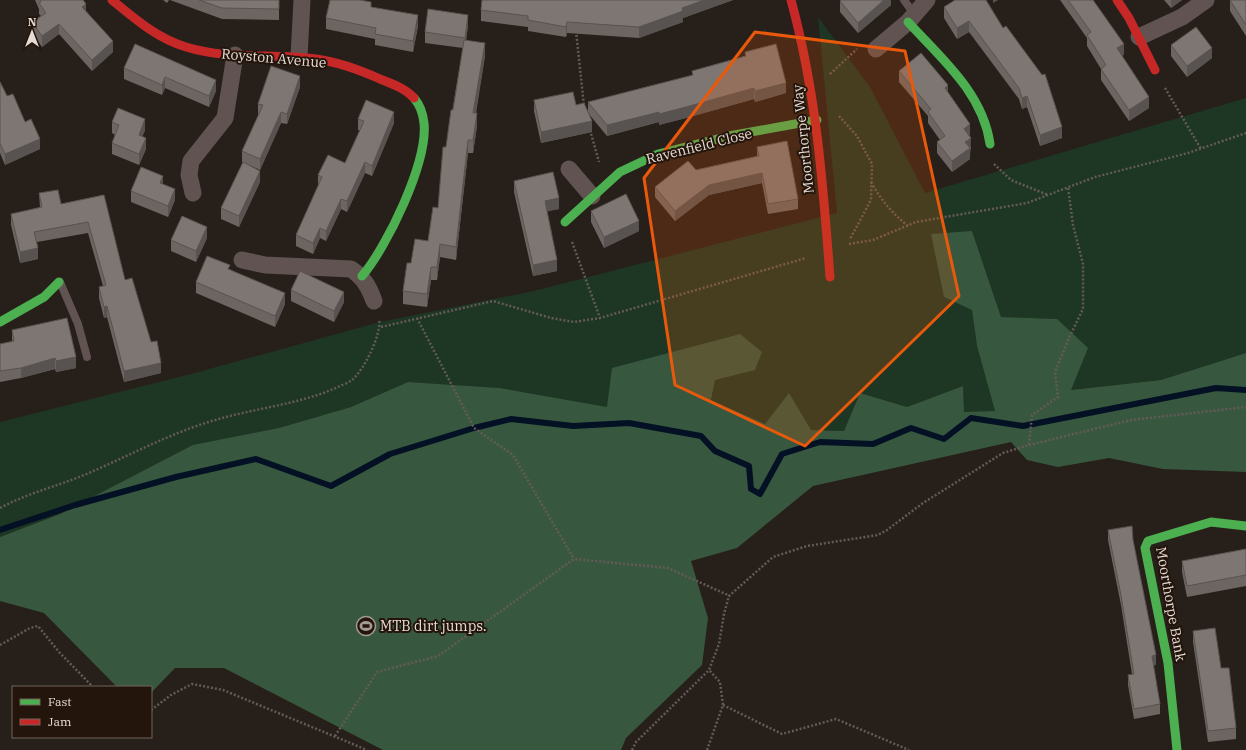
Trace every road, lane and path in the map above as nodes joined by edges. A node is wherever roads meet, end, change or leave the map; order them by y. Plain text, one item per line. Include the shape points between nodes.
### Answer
1 (112, 0) edge
2 (302, 0) edge
3 (791, 0) edge
4 (904, 0) edge
5 (927, 0) edge
6 (1117, 0) edge
7 (1206, 0) edge
8 (911, 18) junction
9 (576, 29) edge
10 (1139, 37) junction
11 (876, 49) joint
12 (235, 55) junction
13 (299, 57) junction
14 (1155, 70) joint
15 (812, 91) junction
16 (585, 109) edge
17 (836, 113) dead end
18 (817, 120) junction
19 (589, 124) edge
20 (1246, 134) edge
21 (990, 144) joint
22 (1201, 149) junction
23 (569, 169) dead end
24 (871, 181) junction
25 (605, 184) junction
26 (1068, 188) junction
27 (193, 193) dead end
28 (1048, 195) junction
29 (592, 196) junction
30 (565, 222) joint
31 (908, 226) junction
32 (828, 252) junction
33 (242, 260) dead end
34 (362, 276) junction
35 (830, 277) dead end
36 (59, 282) joint
37 (374, 301) dead end
38 (417, 318) junction
39 (600, 318) junction
40 (0, 322) edge
41 (87, 357) dead end
42 (1246, 408) edge
43 (1029, 445) junction
44 (0, 508) edge
45 (1246, 526) edge
46 (574, 559) junction
47 (729, 596) junction
48 (0, 645) edge
49 (709, 670) junction
50 (92, 686) edge
51 (723, 705) junction
52 (152, 709) edge
53 (335, 736) junction
54 (367, 750) edge
55 (632, 750) edge
56 (707, 750) edge
57 (909, 750) edge
58 (1177, 750) edge

1 - 12 street, Royston Avenue via 156,33 185,47
2 - 13 street
3 - 15 street, Moorthorpe Way via 801,33
4 - 8 lane
5 - 8 street
6 - 10 street
7 - 10 street via 1182,17
8 - 11 street
8 - 21 street via 977,105 988,126
9 - 16 path
10 - 14 street
11 - 15 path via 865,43
12 - 13 street, Royston Avenue
12 - 27 street via 225,118 191,161 189,175
13 - 34 street, Royston Avenue via 324,60 360,70 403,88 414,96 420,106 424,131 421,153 405,198 381,250 371,268
14 - 22 path
15 - 18 street, Moorthorpe Way
17 - 24 path via 857,136 872,164
18 - 25 street, Ravenfield Close via 729,136 658,154 635,164
18 - 32 street, Moorthorpe Way
19 - 25 path
20 - 22 path
21 - 28 path via 990,156 995,166 1011,180
22 - 26 path via 1095,177
23 - 29 street
24 - 31 path via 893,214
24 - 31 path via 871,200 846,245 873,240
25 - 29 street, Ravenfield Close
26 - 28 path
26 - 43 path via 1083,264 1083,310 1055,372 1058,396 1032,415
28 - 31 path via 1027,203 916,222
29 - 30 street, Ravenfield Close
30 - 39 path
32 - 35 street, Moorthorpe Way
32 - 39 path
33 - 34 street via 265,265 351,269
34 - 37 street
36 - 40 street via 44,297
36 - 41 lane via 78,324
38 - 39 path via 492,301 574,322
38 - 44 path via 381,327 365,362 352,380 322,394 210,421 149,444 84,475 23,496
38 - 46 path via 474,428 514,455
42 - 43 path via 1131,420
43 - 47 path via 1003,452 922,503 878,535 807,546 773,557
45 - 58 street, Moorthorpe Bank via 1211,522 1148,541 1145,548 1168,663
46 - 47 path via 668,568
46 - 53 path via 438,656 377,672
47 - 49 path via 719,644
48 - 50 path via 38,626
49 - 51 path via 720,682
49 - 55 path via 636,742
51 - 56 path
51 - 57 path via 782,734 836,719
52 - 53 path via 192,684 223,690
53 - 54 path

